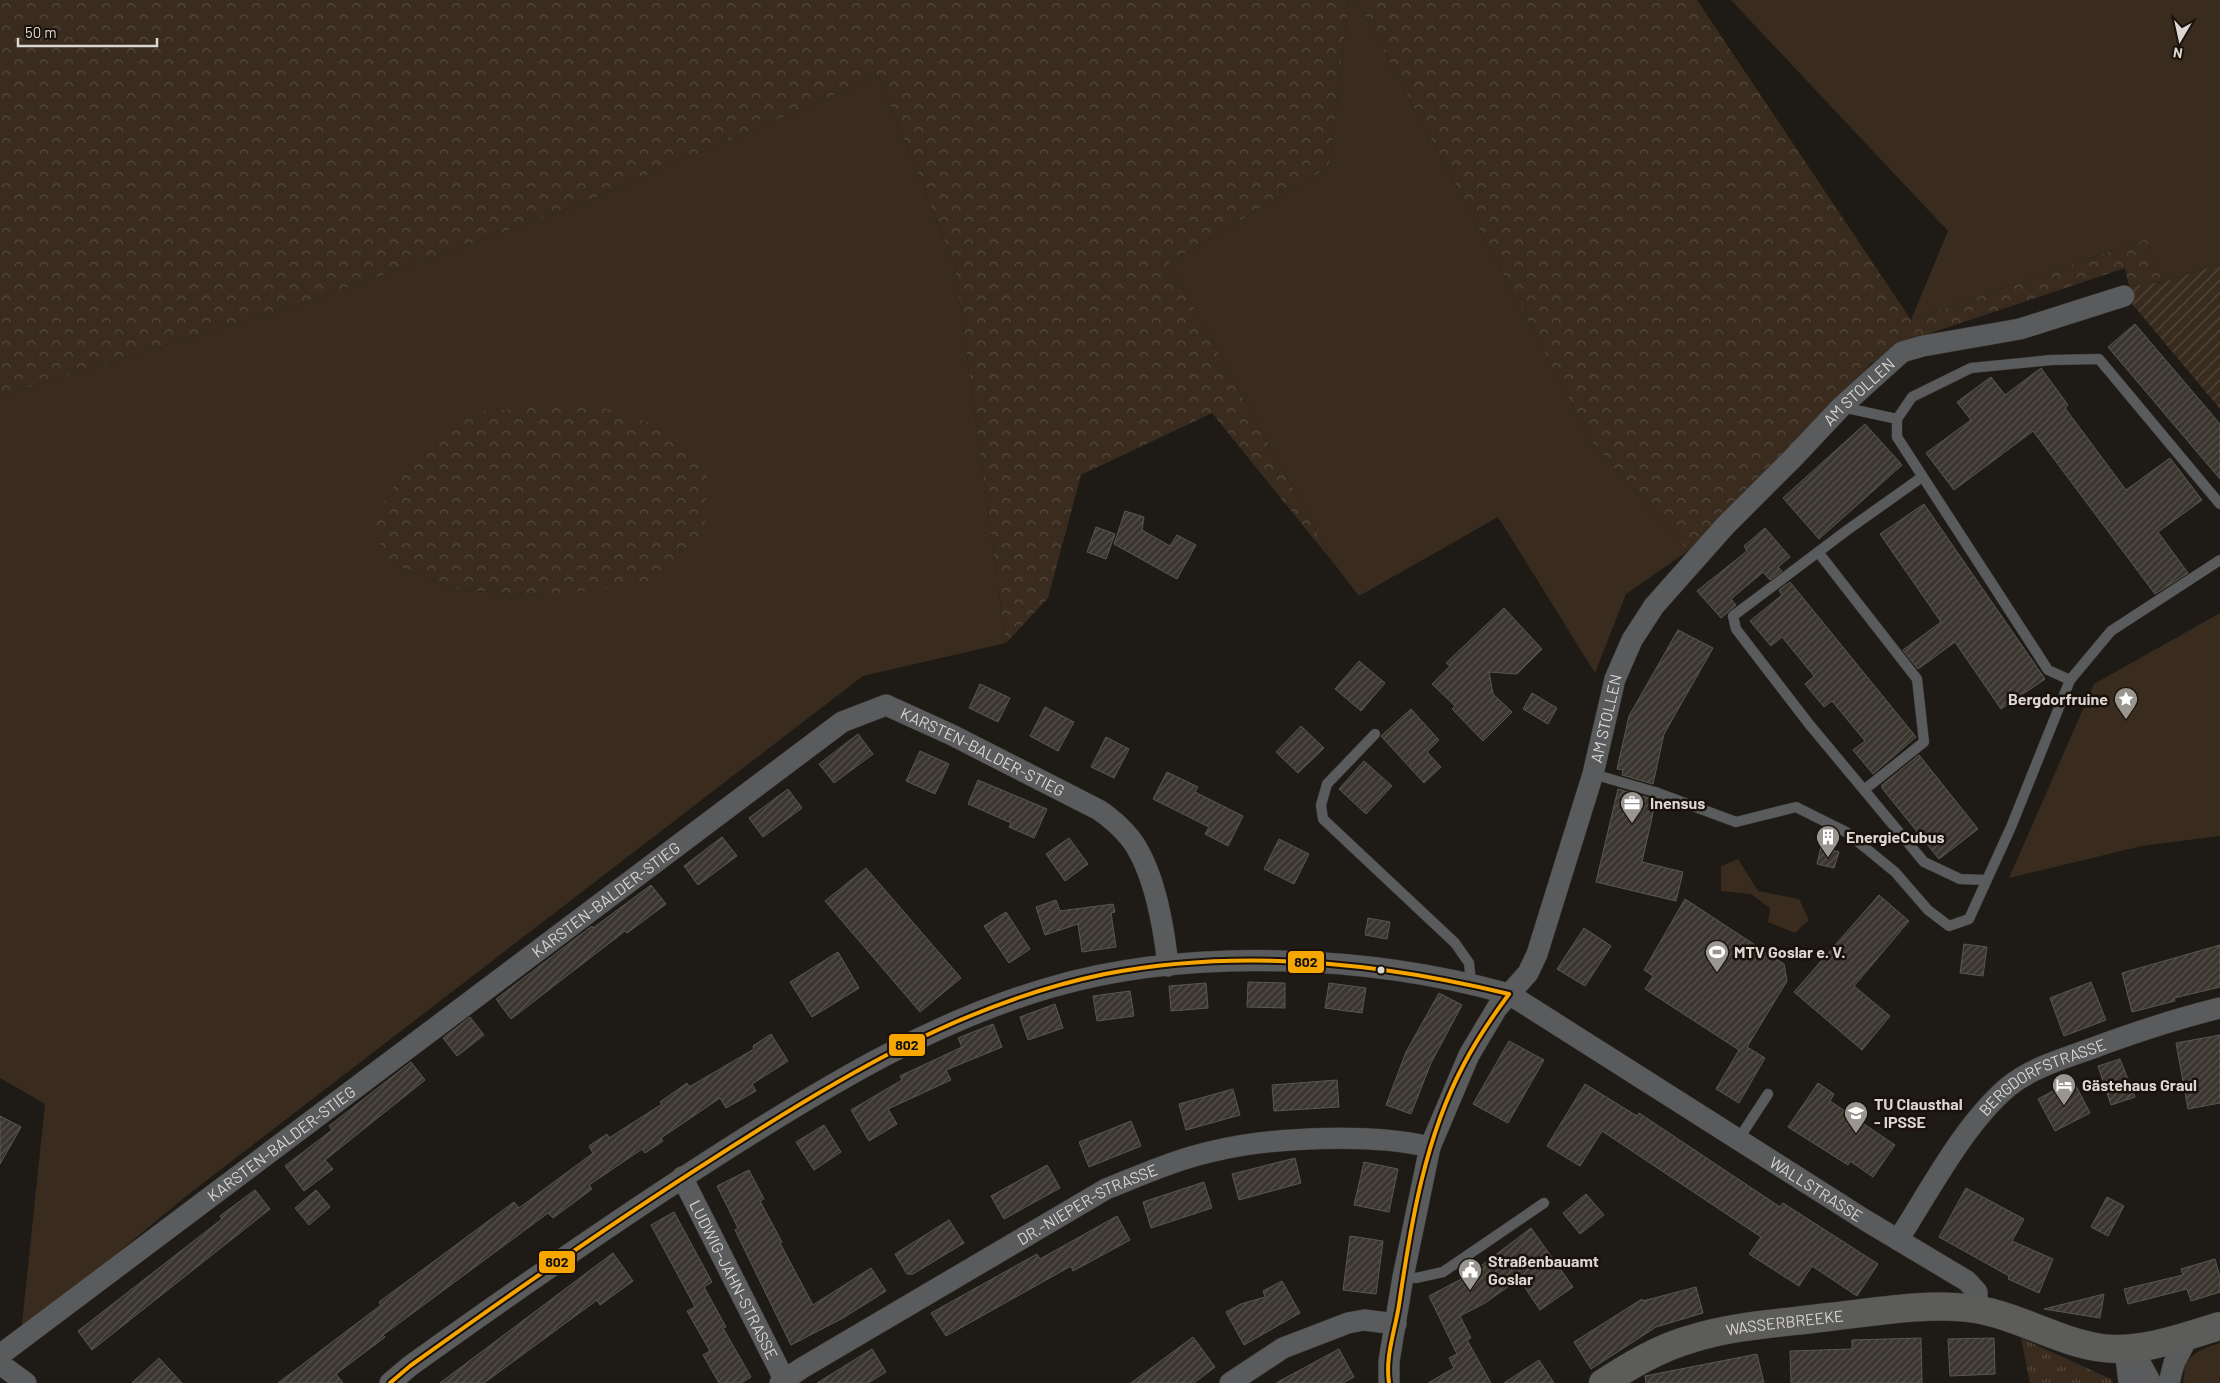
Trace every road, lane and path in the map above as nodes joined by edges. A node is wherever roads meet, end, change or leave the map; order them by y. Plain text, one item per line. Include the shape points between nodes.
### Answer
1 (2124, 296) dead end
2 (1841, 407) junction
3 (1897, 419) junction
4 (1922, 477) junction
5 (2220, 504) edge
6 (1818, 552) junction
7 (2220, 560) edge
8 (2070, 680) junction
9 (1375, 734) dead end
10 (1593, 774) junction
11 (1864, 790) junction
12 (1986, 880) junction
13 (1168, 966) junction
14 (1471, 983) junction
15 (1509, 994) junction
16 (2220, 1008) edge
17 (1768, 1094) dead end
18 (1738, 1140) junction
19 (1430, 1147) junction
20 (682, 1177) junction
21 (1544, 1203) dead end
22 (1898, 1240) junction
23 (1403, 1277) junction
24 (1977, 1309) junction
25 (1396, 1324) junction
26 (2220, 1326) edge
27 (2189, 1335) junction
28 (2127, 1348) junction
29 (0, 1355) edge
30 (0, 1364) edge
31 (784, 1382) edge
32 (26, 1383) edge
33 (390, 1383) edge
34 (1230, 1383) edge
35 (1389, 1383) edge
36 (1603, 1383) edge
37 (2129, 1383) edge
38 (2151, 1383) edge
39 (2169, 1383) edge

1 - 2 street, AM STOLLEN via 2020,329 1902,352
2 - 3 lane
2 - 10 street, AM STOLLEN via 1725,526 1654,606 1632,640 1615,679
3 - 4 lane via 1897,438
3 - 5 lane via 1912,397 1971,368 2099,359
4 - 6 lane
4 - 8 lane via 2048,670
6 - 11 lane via 1917,679 1924,742
6 - 11 lane via 1733,616 1736,629
7 - 8 lane via 2111,631
8 - 12 lane via 2011,827
9 - 14 lane via 1327,784 1321,805 1323,819 1455,944 1469,963
10 - 12 lane via 1655,792 1736,822 1796,807 1846,832 1895,872 1928,910 1949,926 1969,919
10 - 15 street, AM STOLLEN via 1537,954 1528,973
11 - 12 lane via 1924,862 1960,879
13 - 14 street, WALLSTRASSE via 1263,960 1340,963
13 - 20 street, WALLSTRASSE via 1053,986 942,1027 844,1077
13 - 29 street, KARSTEN-BALDER-STIEG via 1156,904 1143,860 1117,823 1091,805 886,705 842,722
14 - 15 street, WALLSTRASSE
15 - 18 street, WALLSTRASSE
15 - 19 street, AM STOLLEN via 1469,1055
16 - 22 street, BERGDORFSTRASSE via 2162,1023 2085,1050 2028,1073 2014,1083 1984,1112 1963,1139
17 - 18 lane
18 - 22 street, WALLSTRASSE
19 - 23 street, AM STOLLEN
19 - 31 street, DR.-NIEPER-STRASSE via 1405,1141 1304,1139 1214,1151 1155,1169 1106,1189
20 - 31 street, LUDWIG-JAHN-STRASSE
20 - 33 street, WALLSTRASSE via 564,1255
21 - 23 lane via 1443,1272 1416,1278
22 - 24 street, WALLSTRASSE via 1973,1285 1978,1296
23 - 25 street, AM STOLLEN
24 - 28 main road via 2077,1342 2101,1348
24 - 36 main road, WASSERBREEKE via 1932,1306 1731,1330 1691,1339 1659,1351
25 - 34 street via 1364,1320 1348,1323 1283,1348
25 - 35 street, AM STOLLEN via 1389,1361
26 - 27 main road
27 - 28 main road
27 - 39 street via 2174,1363
28 - 37 street
28 - 38 street via 2137,1357
30 - 32 street

